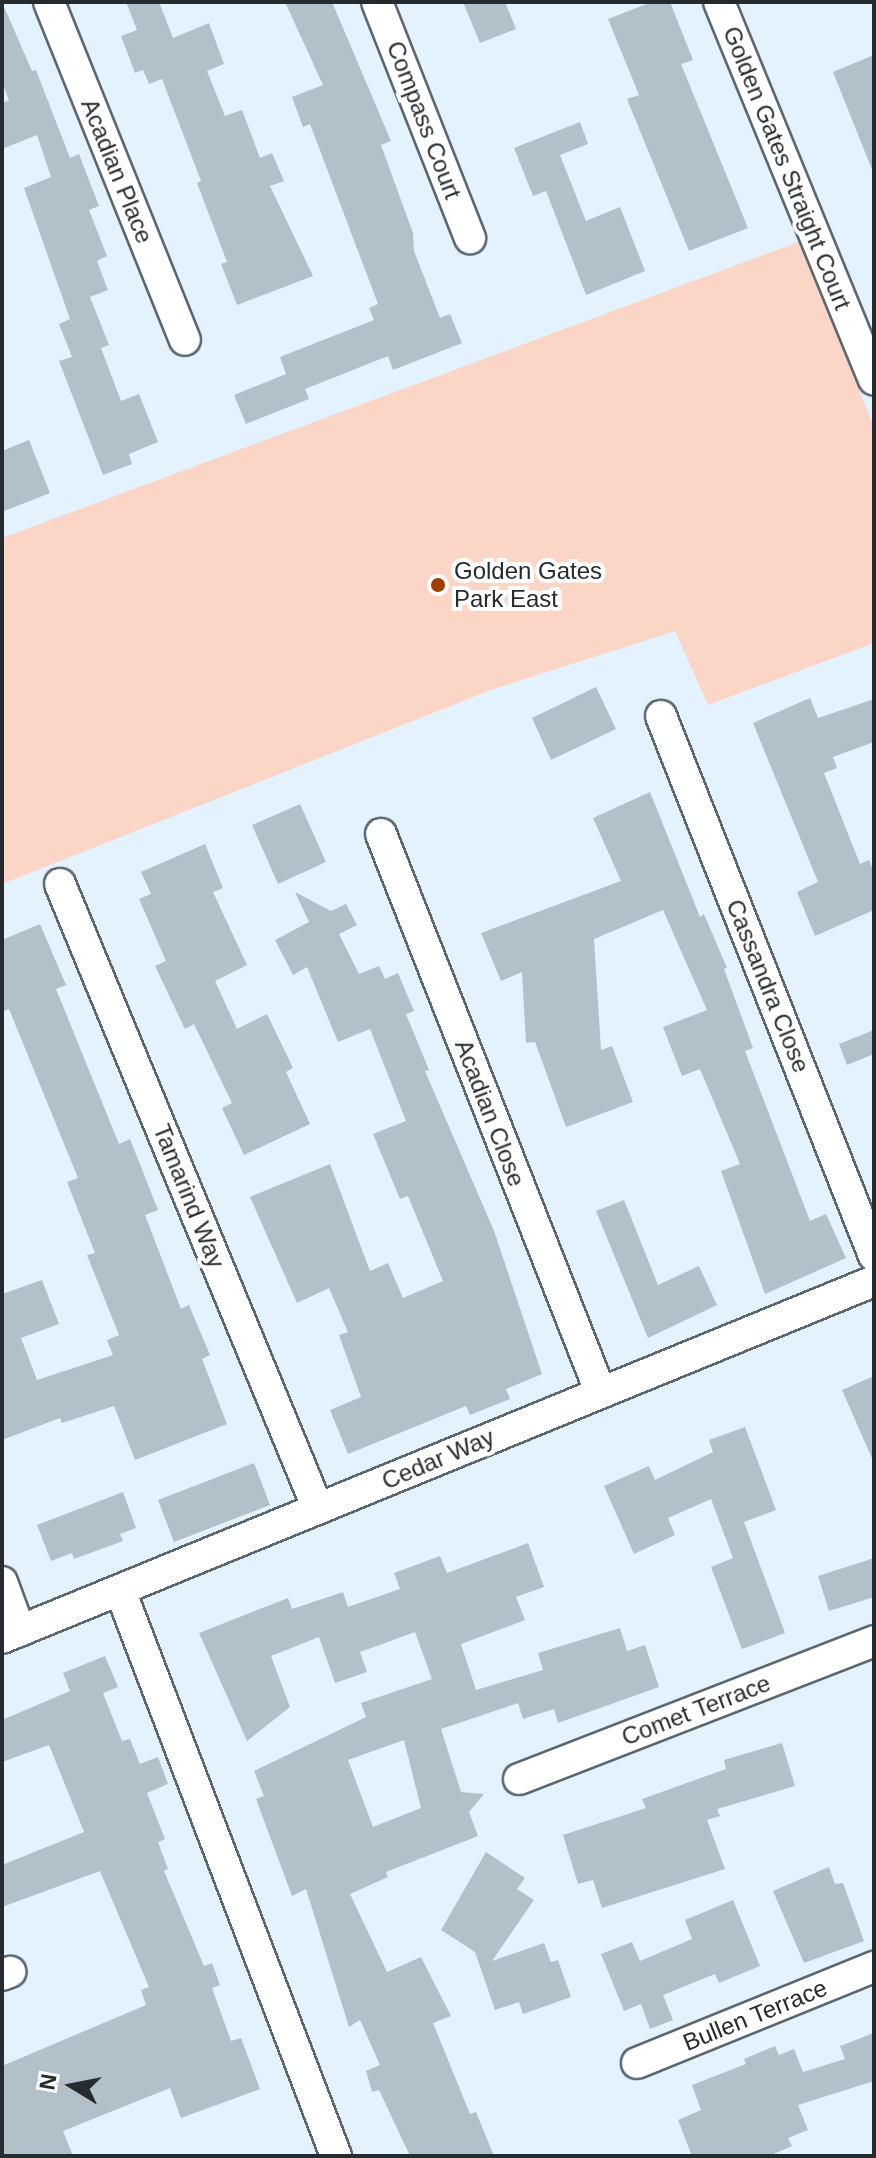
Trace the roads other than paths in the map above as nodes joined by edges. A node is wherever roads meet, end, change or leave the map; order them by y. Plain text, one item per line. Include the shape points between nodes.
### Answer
1 (49, 2) edge
2 (377, 2) edge
3 (719, 2) edge
4 (470, 238) dead end
5 (185, 340) dead end
6 (874, 379) edge
7 (661, 716) dead end
8 (381, 834) dead end
9 (60, 884) dead end
10 (874, 1256) edge
11 (874, 1281) edge
12 (600, 1391) junction
13 (318, 1509) junction
14 (2, 1582) edge
15 (120, 1590) junction
16 (11, 1634) edge
17 (874, 1641) edge
18 (519, 1779) dead end
19 (874, 1967) edge
20 (637, 2063) dead end
21 (336, 2156) edge

1 - 5 street, Acadian Place
2 - 4 street, Compass Court
3 - 6 street, Golden Gates Straight Court
7 - 10 street, Cassandra Close
8 - 12 street, Acadian Close
9 - 13 street, Tamarind Way
11 - 12 street, Cedar Way
12 - 13 street, Cedar Way
13 - 15 street, Cedar Way
14 - 16 street
15 - 16 street, Cedar Way
15 - 21 street
17 - 18 street, Comet Terrace
19 - 20 street, Bullen Terrace

